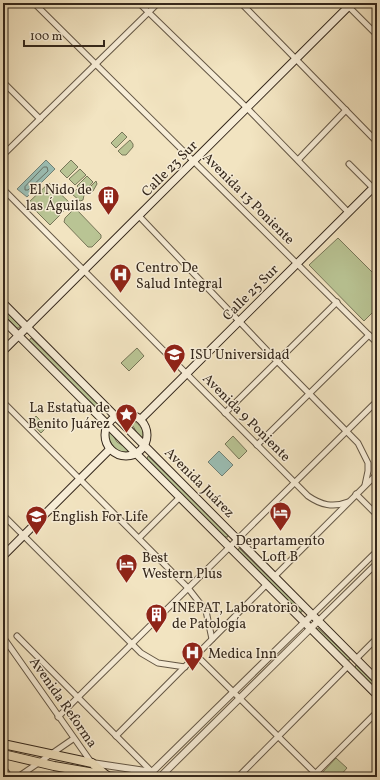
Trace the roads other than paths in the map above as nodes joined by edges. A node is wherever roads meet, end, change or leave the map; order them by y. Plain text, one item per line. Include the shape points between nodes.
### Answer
1 (34, 3) edge
2 (140, 3) edge
3 (158, 3) edge
4 (241, 3) edge
5 (349, 4) edge
6 (149, 12) junction
7 (377, 35) edge
8 (296, 59) junction
9 (97, 63) junction
10 (3, 82) edge
11 (247, 108) junction
12 (346, 110) junction
13 (40, 119) junction
14 (377, 142) edge
15 (3, 155) edge
16 (194, 160) junction
17 (298, 160) junction
18 (349, 164) dead end
19 (375, 186) edge
20 (3, 189) edge
21 (348, 212) junction
22 (139, 216) junction
23 (297, 263) junction
24 (83, 270) junction
25 (337, 302) junction
26 (3, 303) edge
27 (3, 320) edge
28 (239, 321) junction
29 (27, 327) junction
30 (18, 335) junction
31 (369, 335) junction
32 (377, 343) edge
33 (3, 350) edge
34 (277, 361) junction
35 (186, 374) junction
36 (309, 394) junction
37 (377, 401) edge
38 (3, 402) edge
39 (225, 413) junction
40 (116, 416) junction
41 (141, 419) junction
42 (107, 425) junction
43 (347, 430) junction
44 (257, 445) junction
45 (145, 446) junction
46 (110, 450) junction
47 (137, 454) junction
48 (377, 474) edge
49 (80, 480) junction
50 (294, 482) junction
51 (365, 485) junction
52 (356, 494) junction
53 (180, 497) junction
54 (348, 502) junction
55 (3, 515) edge
56 (377, 515) edge
57 (24, 536) junction
58 (139, 538) junction
59 (237, 539) junction
60 (229, 547) junction
61 (377, 551) edge
62 (3, 556) edge
63 (377, 563) edge
64 (274, 577) junction
65 (267, 584) junction
66 (188, 588) junction
67 (312, 615) junction
68 (318, 621) junction
69 (305, 622) junction
70 (311, 628) junction
71 (17, 636) dead end
72 (3, 637) edge
73 (377, 638) edge
74 (212, 639) junction
75 (132, 644) junction
76 (197, 656) junction
77 (356, 659) junction
78 (348, 666) junction
79 (185, 667) junction
80 (377, 680) edge
81 (234, 692) junction
82 (377, 695) edge
83 (78, 698) junction
84 (240, 698) junction
85 (377, 712) edge
86 (58, 717) junction
87 (116, 736) junction
88 (278, 736) junction
89 (73, 739) junction
90 (3, 744) edge
91 (3, 754) edge
92 (48, 755) junction
93 (38, 762) junction
94 (81, 762) junction
95 (92, 763) junction
96 (4, 770) edge
97 (152, 772) junction
98 (94, 775) edge
99 (107, 776) edge
100 (316, 776) edge
101 (10, 777) edge
102 (18, 777) edge
103 (126, 777) edge
104 (157, 777) edge
105 (160, 777) edge
106 (238, 777) edge

1 - 9 street, Avenida 13 Poniente
2 - 6 street
3 - 6 street
4 - 8 street
5 - 7 street
5 - 8 main road, Calle 23 Sur
6 - 9 street
6 - 11 street
8 - 11 main road, Calle 23 Sur
8 - 12 street
9 - 13 street
9 - 16 street, Avenida 13 Poniente
10 - 13 street
11 - 16 main road, Calle 23 Sur
11 - 17 street
12 - 14 street
12 - 17 street
13 - 15 street
16 - 22 main road, Calle 23 Sur
16 - 23 street, Avenida 13 Poniente
17 - 21 street
18 - 19 street
19 - 21 main road, Calle 25 Sur
20 - 24 street, Avenida 9 Poniente
21 - 23 main road, Calle 25 Sur
22 - 24 main road, Calle 23 Sur
22 - 28 street
23 - 25 street, Avenida 13 Poniente
23 - 28 main road, Calle 25 Sur
24 - 29 main road, Calle 23 Sur
24 - 35 street, Avenida 9 Poniente
25 - 31 street, Avenida 13 Poniente
25 - 34 street
26 - 29 main road, Avenida Juárez
27 - 30 main road, Avenida Juárez
28 - 34 street
28 - 35 main road, Calle 25 Sur
29 - 30 main road, Calle 23 Sur
29 - 40 main road, Avenida Juárez
30 - 33 main road, Calle 23 Sur
30 - 42 main road, Avenida Juárez
31 - 32 street, Avenida 13 Poniente
31 - 36 street
34 - 36 street
34 - 39 street
35 - 39 street, Avenida 9 Poniente
35 - 41 main road, Calle 25 Sur
36 - 43 street
36 - 44 street
37 - 43 street
38 - 49 street
39 - 44 street, Avenida 9 Poniente
40 - 41 main road via 129,414
40 - 42 main road
40 - 45 main road, Avenida Juárez
41 - 45 main road via 148,435
42 - 46 main road via 105,439
42 - 47 main road, Avenida Juárez
43 - 50 street
43 - 51 street via 358,442 368,463
44 - 50 street, Avenida 9 Poniente
45 - 47 main road
45 - 59 main road, Avenida Juárez
46 - 47 main road via 126,457
46 - 49 main road
47 - 53 main road, Avenida Juárez
48 - 51 street
49 - 57 main road
49 - 58 street
50 - 54 street, Avenida 9 Poniente via 308,496 320,503 333,506
50 - 59 street
51 - 52 street
52 - 54 street
52 - 56 street
53 - 58 street
53 - 60 main road, Avenida Juárez
54 - 64 street
55 - 57 street
57 - 62 main road
57 - 75 street
58 - 66 street
59 - 60 street
59 - 64 main road, Avenida Juárez
60 - 65 main road, Avenida Juárez
60 - 66 street
61 - 67 street
63 - 68 street
64 - 67 main road, Avenida Juárez
65 - 69 main road, Avenida Juárez
65 - 74 street
66 - 74 street via 206,611
66 - 75 street
67 - 68 main road, Avenida Juárez
67 - 69 street
68 - 70 street
68 - 77 main road, Avenida Juárez
69 - 70 main road, Avenida Juárez
69 - 81 street
70 - 78 main road, Avenida Juárez
70 - 84 street
71 - 83 street
72 - 86 street, Avenida Reforma
73 - 77 street
74 - 76 street
75 - 79 street via 149,659 158,663
75 - 83 street
76 - 79 street
76 - 81 street
77 - 80 main road, Avenida Juárez
78 - 82 main road, Avenida Juárez
78 - 88 street
79 - 87 street
81 - 84 street
81 - 97 street
83 - 86 street
83 - 87 street
84 - 88 street
84 - 105 street
85 - 100 street
86 - 89 street, Avenida Reforma
87 - 97 street
88 - 100 street
88 - 106 street
89 - 92 street
89 - 95 street, Avenida Reforma
90 - 92 main road
91 - 93 main road
92 - 93 street
92 - 94 main road
93 - 98 main road
93 - 102 street
94 - 95 main road
94 - 98 main road, Avenida Reforma
95 - 97 street
95 - 99 main road, Avenida Reforma
96 - 101 street
97 - 104 street
98 - 99 main road
99 - 103 street

